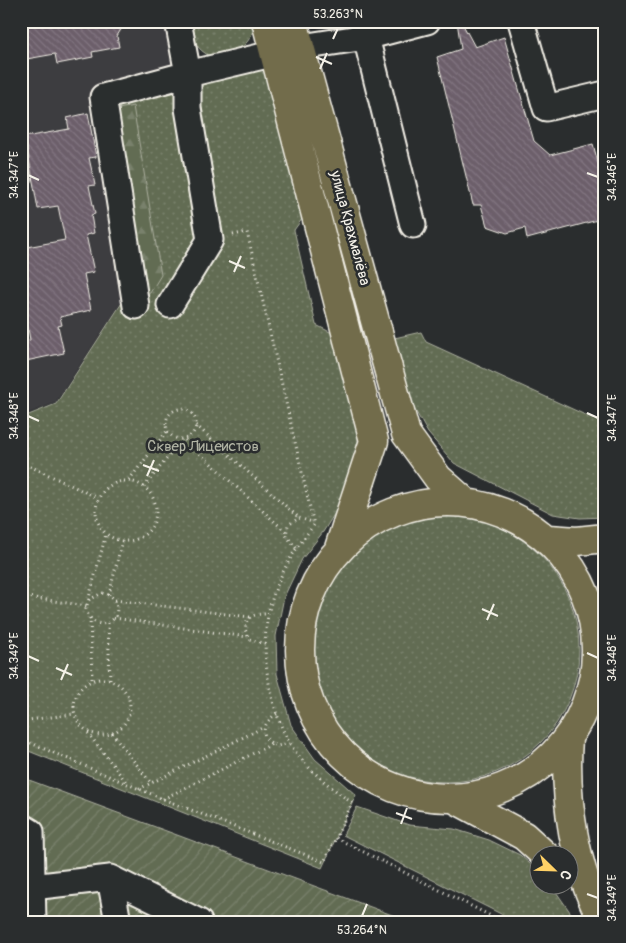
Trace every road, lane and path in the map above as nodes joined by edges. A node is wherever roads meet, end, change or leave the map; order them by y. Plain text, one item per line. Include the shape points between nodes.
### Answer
1 (178, 21) edge
2 (266, 21) edge
3 (428, 21) edge
4 (521, 21) edge
5 (364, 29) edge
6 (297, 34) edge
7 (274, 53) junction
8 (188, 74) junction
9 (605, 94) edge
10 (413, 225) dead end
11 (210, 240) junction
12 (170, 305) dead end
13 (136, 306) dead end
14 (196, 425) junction
15 (167, 432) junction
16 (184, 440) junction
17 (21, 462) edge
18 (128, 480) junction
19 (144, 486) junction
20 (98, 498) junction
21 (464, 501) junction
22 (299, 518) junction
23 (313, 523) junction
24 (286, 532) junction
25 (106, 534) junction
26 (605, 538) edge
27 (549, 539) junction
28 (122, 541) junction
29 (296, 548) junction
30 (339, 548) junction
31 (109, 595) junction
32 (21, 596) edge
33 (89, 600) junction
34 (116, 600) junction
35 (86, 606) junction
36 (267, 614) junction
37 (250, 617) junction
38 (90, 618) junction
39 (114, 618) junction
40 (108, 623) junction
41 (601, 635) edge
42 (247, 637) junction
43 (265, 644) junction
44 (92, 680) junction
45 (110, 680) junction
46 (74, 714) junction
47 (277, 714) junction
48 (21, 721) edge
49 (264, 727) junction
50 (88, 732) junction
51 (112, 734) junction
52 (568, 738) junction
53 (21, 739) edge
54 (290, 743) junction
55 (272, 744) junction
56 (151, 783) junction
57 (129, 785) junction
58 (139, 789) junction
59 (163, 799) junction
60 (455, 799) junction
61 (21, 826) edge
62 (336, 838) junction
63 (535, 846) edge
64 (110, 878) junction
65 (32, 887) junction
66 (578, 889) edge
67 (598, 912) edge
68 (33, 922) edge
69 (118, 922) edge
70 (199, 922) edge
71 (503, 922) edge

1 - 8 lane
2 - 7 main road
3 - 5 lane
4 - 9 lane via 546,108
5 - 6 lane
5 - 10 lane
6 - 7 lane
6 - 21 main road, улица Крахмалёва via 406,434 438,478
7 - 8 lane
7 - 30 main road via 374,442
8 - 11 lane via 188,108
8 - 13 lane via 103,97
11 - 12 lane
11 - 23 path via 247,232
14 - 15 path via 190,412 176,410 168,416
14 - 16 path via 193,434
14 - 22 path
15 - 16 path via 174,439
15 - 18 path
16 - 19 path
16 - 24 path
17 - 20 path
18 - 19 path
18 - 20 path via 109,485
19 - 28 path via 153,496 156,506 153,525 139,538
20 - 25 path via 97,522
21 - 27 main road via 509,513
21 - 30 main road via 406,506 375,520
22 - 23 path
22 - 24 path via 290,521
23 - 29 path
24 - 29 path via 288,540
25 - 28 path
25 - 33 path
26 - 27 main road via 578,541
27 - 41 main road via 573,568
28 - 31 path
29 - 36 path via 276,585
30 - 60 main road via 318,576 305,608 299,642 301,668 311,709 334,745 352,764 381,783 413,795
31 - 33 path via 97,593
31 - 34 path
32 - 35 path
33 - 35 path
34 - 37 path
34 - 39 path via 118,610
35 - 38 path
36 - 37 path
36 - 43 path
37 - 42 path via 245,629
38 - 40 path via 98,624
38 - 44 path
39 - 40 path
39 - 42 path
40 - 45 path
41 - 52 main road via 590,694
42 - 43 path
43 - 47 path via 267,675
44 - 45 path
44 - 46 path via 78,692 74,700
45 - 51 path via 126,691 130,709 123,727
46 - 48 path
46 - 50 path
47 - 49 path via 268,718
47 - 54 path
49 - 55 path via 265,737
49 - 56 path
50 - 51 path
50 - 57 path
51 - 56 path
52 - 60 main road via 546,763 518,781 488,794
52 - 67 main road via 568,802
53 - 57 path
54 - 55 path
54 - 62 path via 322,779 352,803
55 - 59 path
56 - 58 path
57 - 58 path
58 - 59 path
59 - 62 path via 324,862
60 - 63 main road via 524,836
61 - 65 lane via 31,832
62 - 71 path
64 - 65 lane
64 - 69 lane
64 - 70 lane
65 - 68 lane
66 - 67 main road

